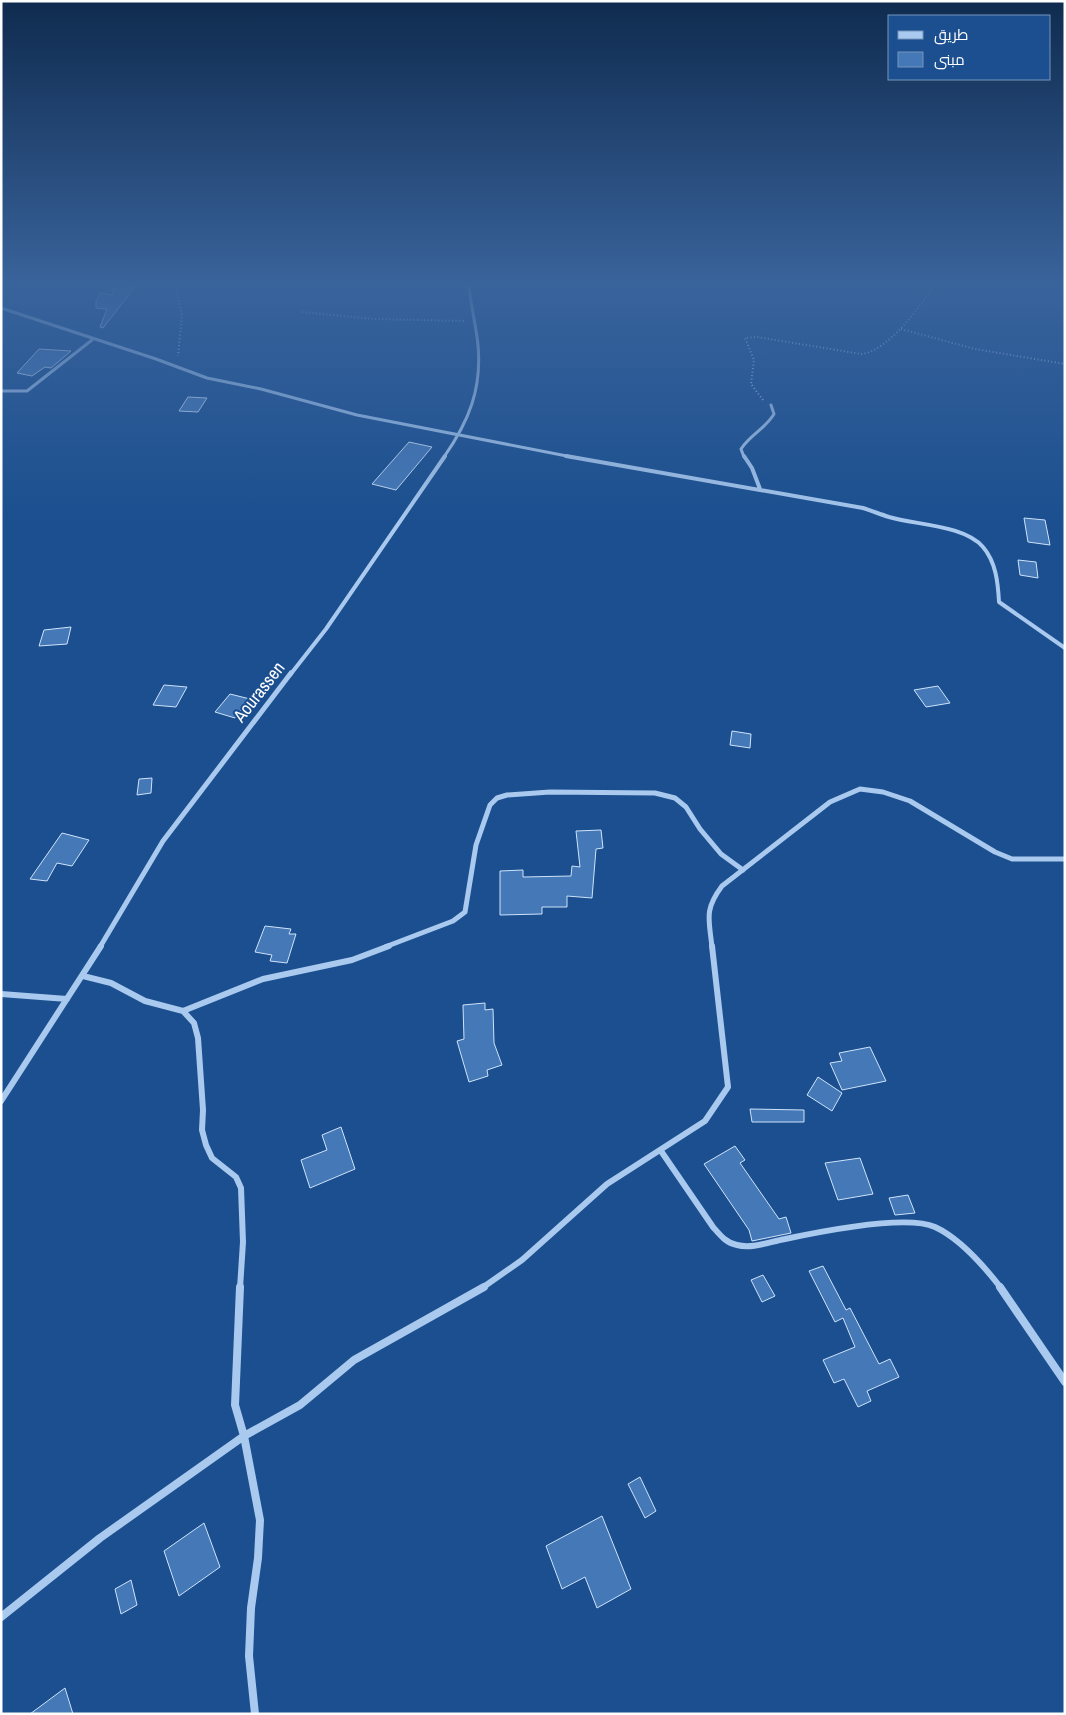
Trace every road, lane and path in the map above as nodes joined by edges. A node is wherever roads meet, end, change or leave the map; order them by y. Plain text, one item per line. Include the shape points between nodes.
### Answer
1 (65, 363) edge
2 (166, 363) edge
3 (175, 363) edge
4 (479, 363) edge
5 (753, 363) edge
6 (174, 366) junction
7 (1, 391) edge
8 (771, 405) joint
9 (459, 435) junction
10 (760, 489) junction
11 (1065, 648) edge
12 (1065, 860) edge
13 (743, 870) junction
14 (83, 976) junction
15 (1, 994) edge
16 (67, 999) junction
17 (183, 1011) junction
18 (1, 1101) edge
19 (661, 1151) junction
20 (1065, 1382) edge
21 (244, 1436) junction
22 (1, 1617) edge
23 (255, 1714) edge

1 - 7 street via 27,391
2 - 6 street
3 - 6 path
4 - 9 street, Aourassen via 477,390
5 - 8 path via 752,389
6 - 9 street via 206,378 348,413
8 - 10 street via 774,414 770,423 741,448
9 - 10 street via 632,469
9 - 14 street, Aourassen via 326,629 163,842
10 - 11 street via 863,508 974,539 992,562 999,602
12 - 13 street via 1012,859 910,801 860,789 830,802
13 - 17 street via 721,854 686,807 675,798 655,793 507,795 490,805 476,845 465,912 453,921 352,960 263,980
13 - 19 street via 722,886 710,901 715,981 728,1087 706,1122
14 - 16 street, Aourassen
14 - 17 street via 111,983 145,1001
15 - 16 street
16 - 18 street, Aourassen
17 - 21 street via 194,1023 198,1038 202,1130 206,1145 212,1158 236,1177 241,1188 243,1242 235,1405
19 - 20 street via 726,1242 737,1246 903,1222 934,1226 982,1263
19 - 21 street via 607,1184 522,1260 483,1288 354,1360 300,1405
21 - 22 street via 100,1538
21 - 23 street via 260,1520 249,1656

